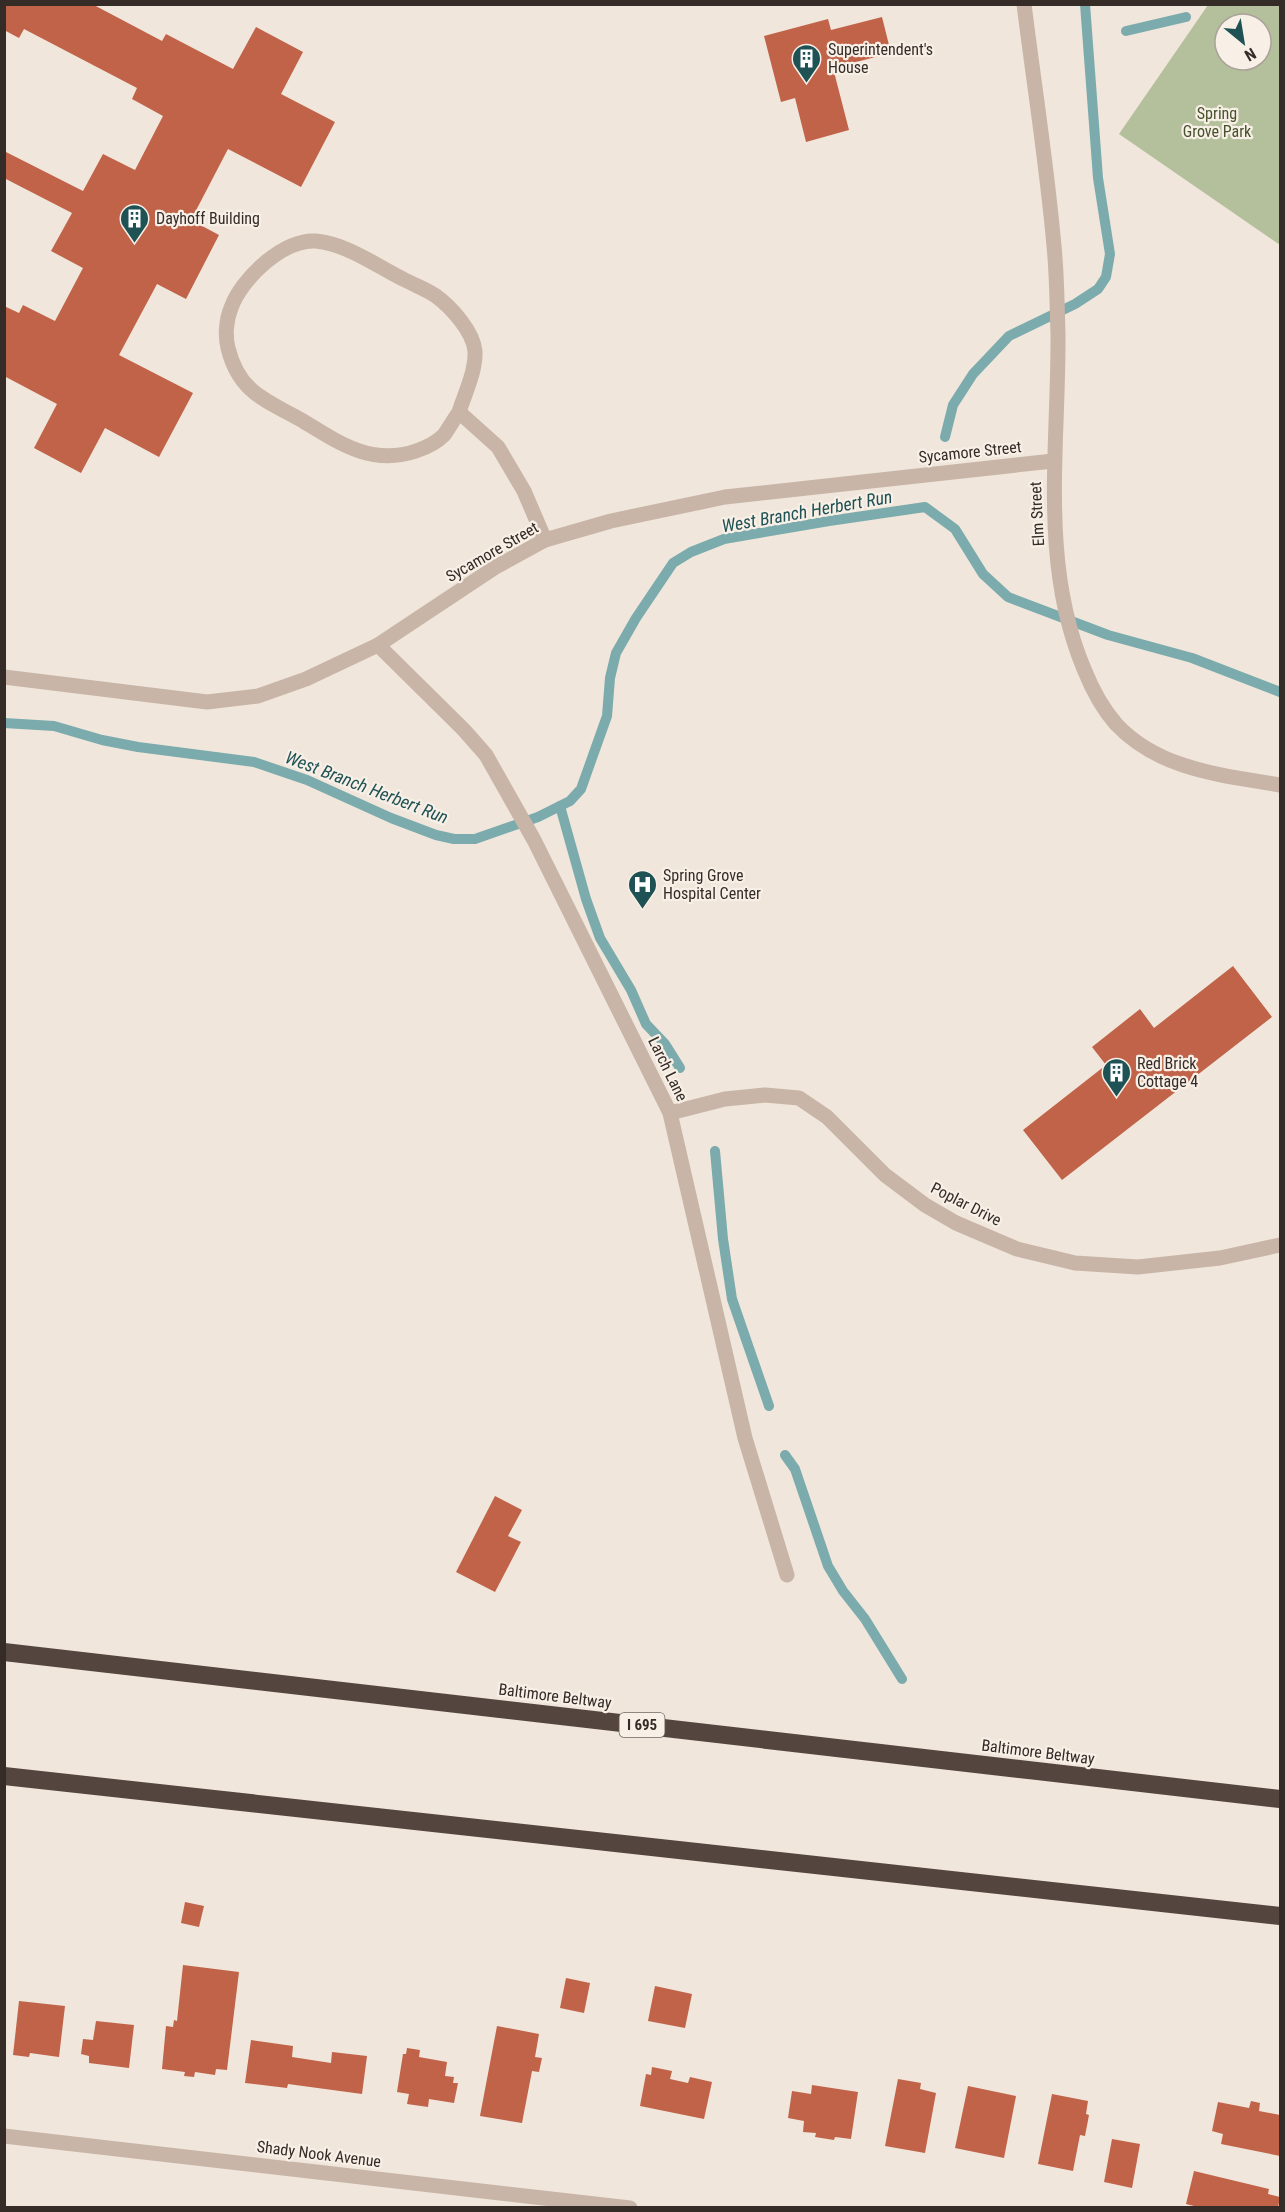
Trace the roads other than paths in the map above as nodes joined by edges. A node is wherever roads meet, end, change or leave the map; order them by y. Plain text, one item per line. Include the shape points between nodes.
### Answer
1 (1024, 4) edge
2 (459, 412) junction
3 (1053, 461) junction
4 (545, 540) junction
5 (378, 645) junction
6 (4, 677) edge
7 (1281, 785) edge
8 (669, 1113) junction
9 (1281, 1245) edge
10 (787, 1575) dead end
11 (4, 1652) edge
12 (4, 1776) edge
13 (1281, 1799) edge
14 (1281, 1916) edge
15 (4, 2136) edge
16 (630, 2208) edge

1 - 3 street, Elm Street via 1054,246 1058,334
2 - 2 street via 475,350 468,332 435,296 343,248 315,241 293,244 270,258 247,281 231,308 226,338 232,365 243,383 346,447 377,456 405,455 443,436
2 - 4 street via 498,447 524,491
3 - 4 street, Sycamore Street via 725,497 611,521
3 - 7 street, Elm Street via 1062,594 1074,646 1094,693 1116,724 1145,749 1209,773
4 - 5 street, Sycamore Street
5 - 6 street, Sycamore Street via 306,679 258,696 207,702
5 - 8 street, Larch Lane via 486,755 519,810
8 - 9 street, Poplar Drive via 725,1099 765,1095 799,1098 827,1117 885,1175 925,1205 1017,1249 1075,1263 1138,1267 1220,1258
8 - 10 street, Larch Lane via 745,1438
11 - 13 highway, Baltimore Beltway / I 695
12 - 14 highway
15 - 16 street, Shady Nook Avenue

